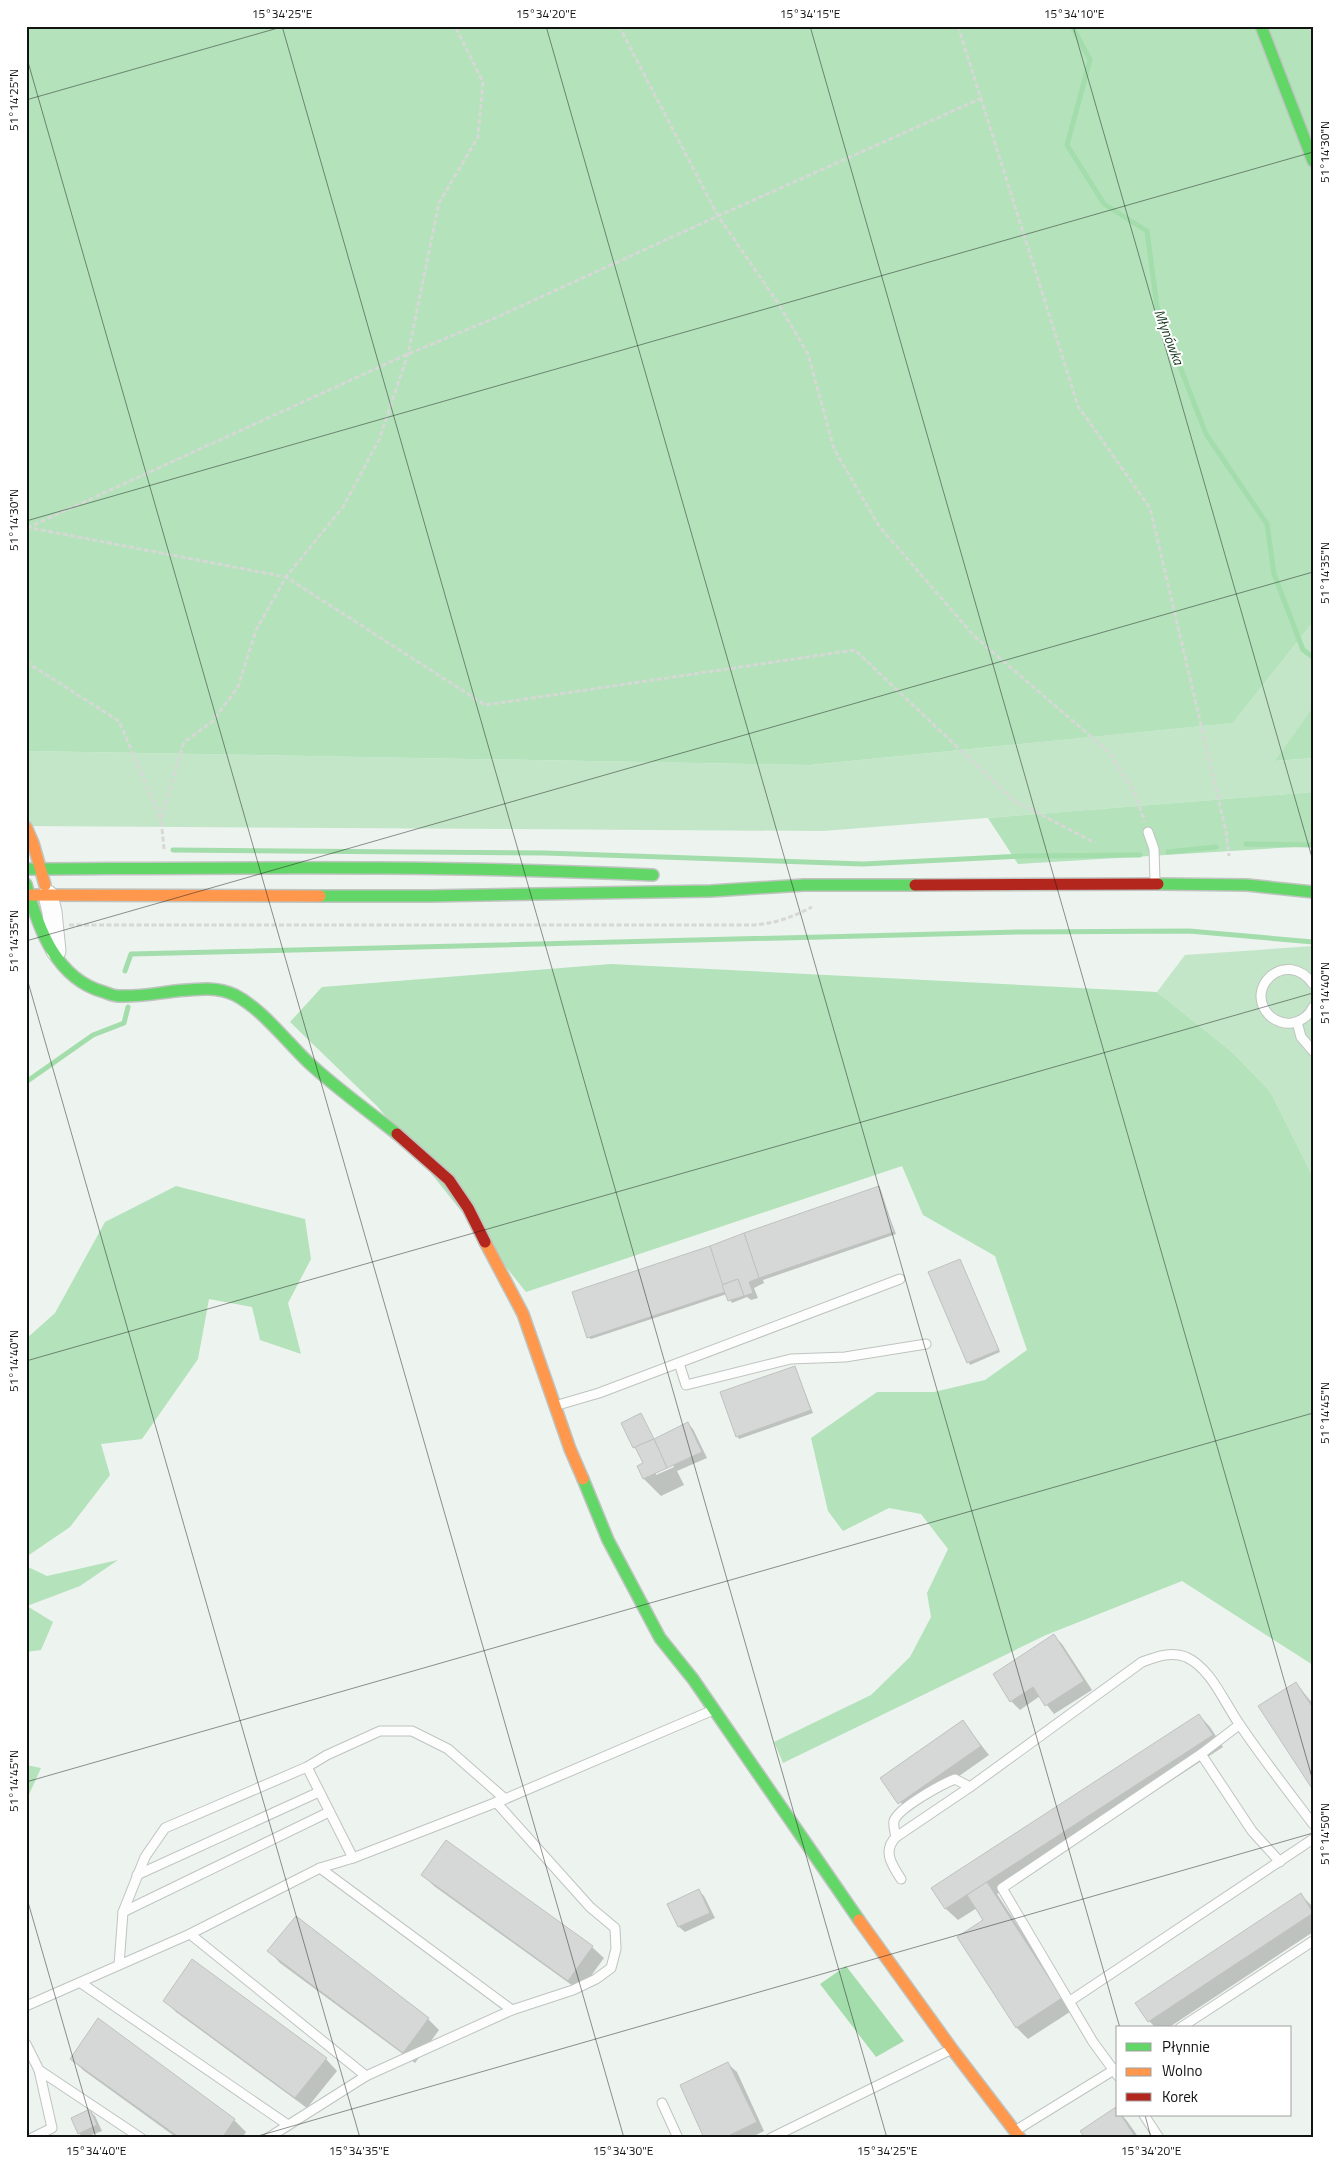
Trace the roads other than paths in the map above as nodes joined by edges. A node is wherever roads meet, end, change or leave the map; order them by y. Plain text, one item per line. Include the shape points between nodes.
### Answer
1 (1261, 26) edge
2 (1313, 161) edge
3 (26, 827) edge
4 (1148, 832) road end
5 (26, 869) edge
6 (40, 869) junction
7 (667, 875) dead end
8 (730, 878) dead end
9 (1303, 879) dead end
10 (804, 884) junction
11 (1155, 884) junction
12 (1247, 885) junction
13 (32, 892) edge
14 (1313, 892) edge
15 (57, 957) joint
16 (1313, 984) edge
17 (1313, 1007) edge
18 (1296, 1022) junction
19 (1313, 1051) edge
20 (900, 1278) dead end
21 (926, 1344) dead end
22 (679, 1363) junction
23 (555, 1406) junction
24 (713, 1710) junction
25 (1240, 1725) junction
26 (1202, 1754) junction
27 (307, 1767) junction
28 (970, 1787) junction
29 (319, 1792) junction
30 (501, 1800) junction
31 (329, 1812) junction
32 (1313, 1824) edge
33 (896, 1837) junction
34 (1313, 1839) edge
35 (353, 1858) junction
36 (1280, 1862) junction
37 (320, 1868) junction
38 (137, 1875) junction
39 (902, 1879) dead end
40 (122, 1912) junction
41 (190, 1934) junction
42 (1313, 1941) edge
43 (119, 1965) junction
44 (82, 1984) junction
45 (1070, 2001) junction
46 (26, 2006) edge
47 (512, 2010) junction
48 (1183, 2026) edge
49 (26, 2044) edge
50 (952, 2049) junction
51 (39, 2070) junction
52 (1116, 2070) edge
53 (1116, 2072) edge
54 (366, 2076) junction
55 (662, 2103) dead end
56 (1145, 2116) edge
57 (288, 2125) junction
58 (1018, 2134) edge
59 (32, 2138) edge
60 (141, 2138) edge
61 (268, 2138) edge
62 (678, 2138) edge
63 (771, 2138) edge
64 (1159, 2138) edge

1 - 2 main road
3 - 6 main road
4 - 11 lane via 1154,849
5 - 6 main road
6 - 7 main road via 519,869
6 - 13 main road
8 - 10 main road
9 - 12 main road
10 - 11 main road
10 - 13 main road via 711,891 430,896
11 - 12 main road
12 - 14 main road
13 - 15 street via 52,912
15 - 23 main road via 77,980 93,989 118,996 222,989 237,996 309,1063 425,1157 449,1180 499,1263 523,1314
16 - 18 lane via 1300,972 1282,970 1273,974 1263,988 1263,1004 1272,1018 1280,1022
17 - 18 lane via 1305,1018
18 - 19 lane via 1301,1037
20 - 22 lane
21 - 22 lane via 844,1357 791,1359 686,1385
22 - 23 lane
23 - 24 main road via 604,1530 632,1586 660,1638
24 - 30 lane
24 - 50 main road
25 - 26 lane
25 - 28 lane via 1208,1675 1196,1663 1184,1656 1162,1654 1142,1662
25 - 32 lane
26 - 36 lane via 1252,1831
26 - 45 lane via 1002,1888
27 - 29 lane
27 - 30 lane via 380,1731 412,1731 448,1749
27 - 38 lane via 165,1828
28 - 33 lane
28 - 33 lane via 956,1779 917,1799 897,1816 894,1822
29 - 31 lane
29 - 38 lane
30 - 35 lane
30 - 47 lane via 590,1907 615,1928 616,1949 611,1968 573,1990
31 - 35 lane
31 - 40 lane
33 - 39 lane via 888,1852
34 - 36 lane
35 - 37 lane
36 - 45 lane
37 - 41 lane
37 - 47 lane
38 - 40 lane
40 - 43 lane
41 - 43 lane
41 - 54 lane
42 - 48 lane
43 - 44 lane
44 - 46 lane
44 - 57 lane
45 - 52 lane via 1093,2042
47 - 54 lane
49 - 51 lane
50 - 58 main road
50 - 63 lane
51 - 59 lane via 52,2128
51 - 60 lane
53 - 58 lane
54 - 57 lane
55 - 62 lane
56 - 64 lane
57 - 61 lane

